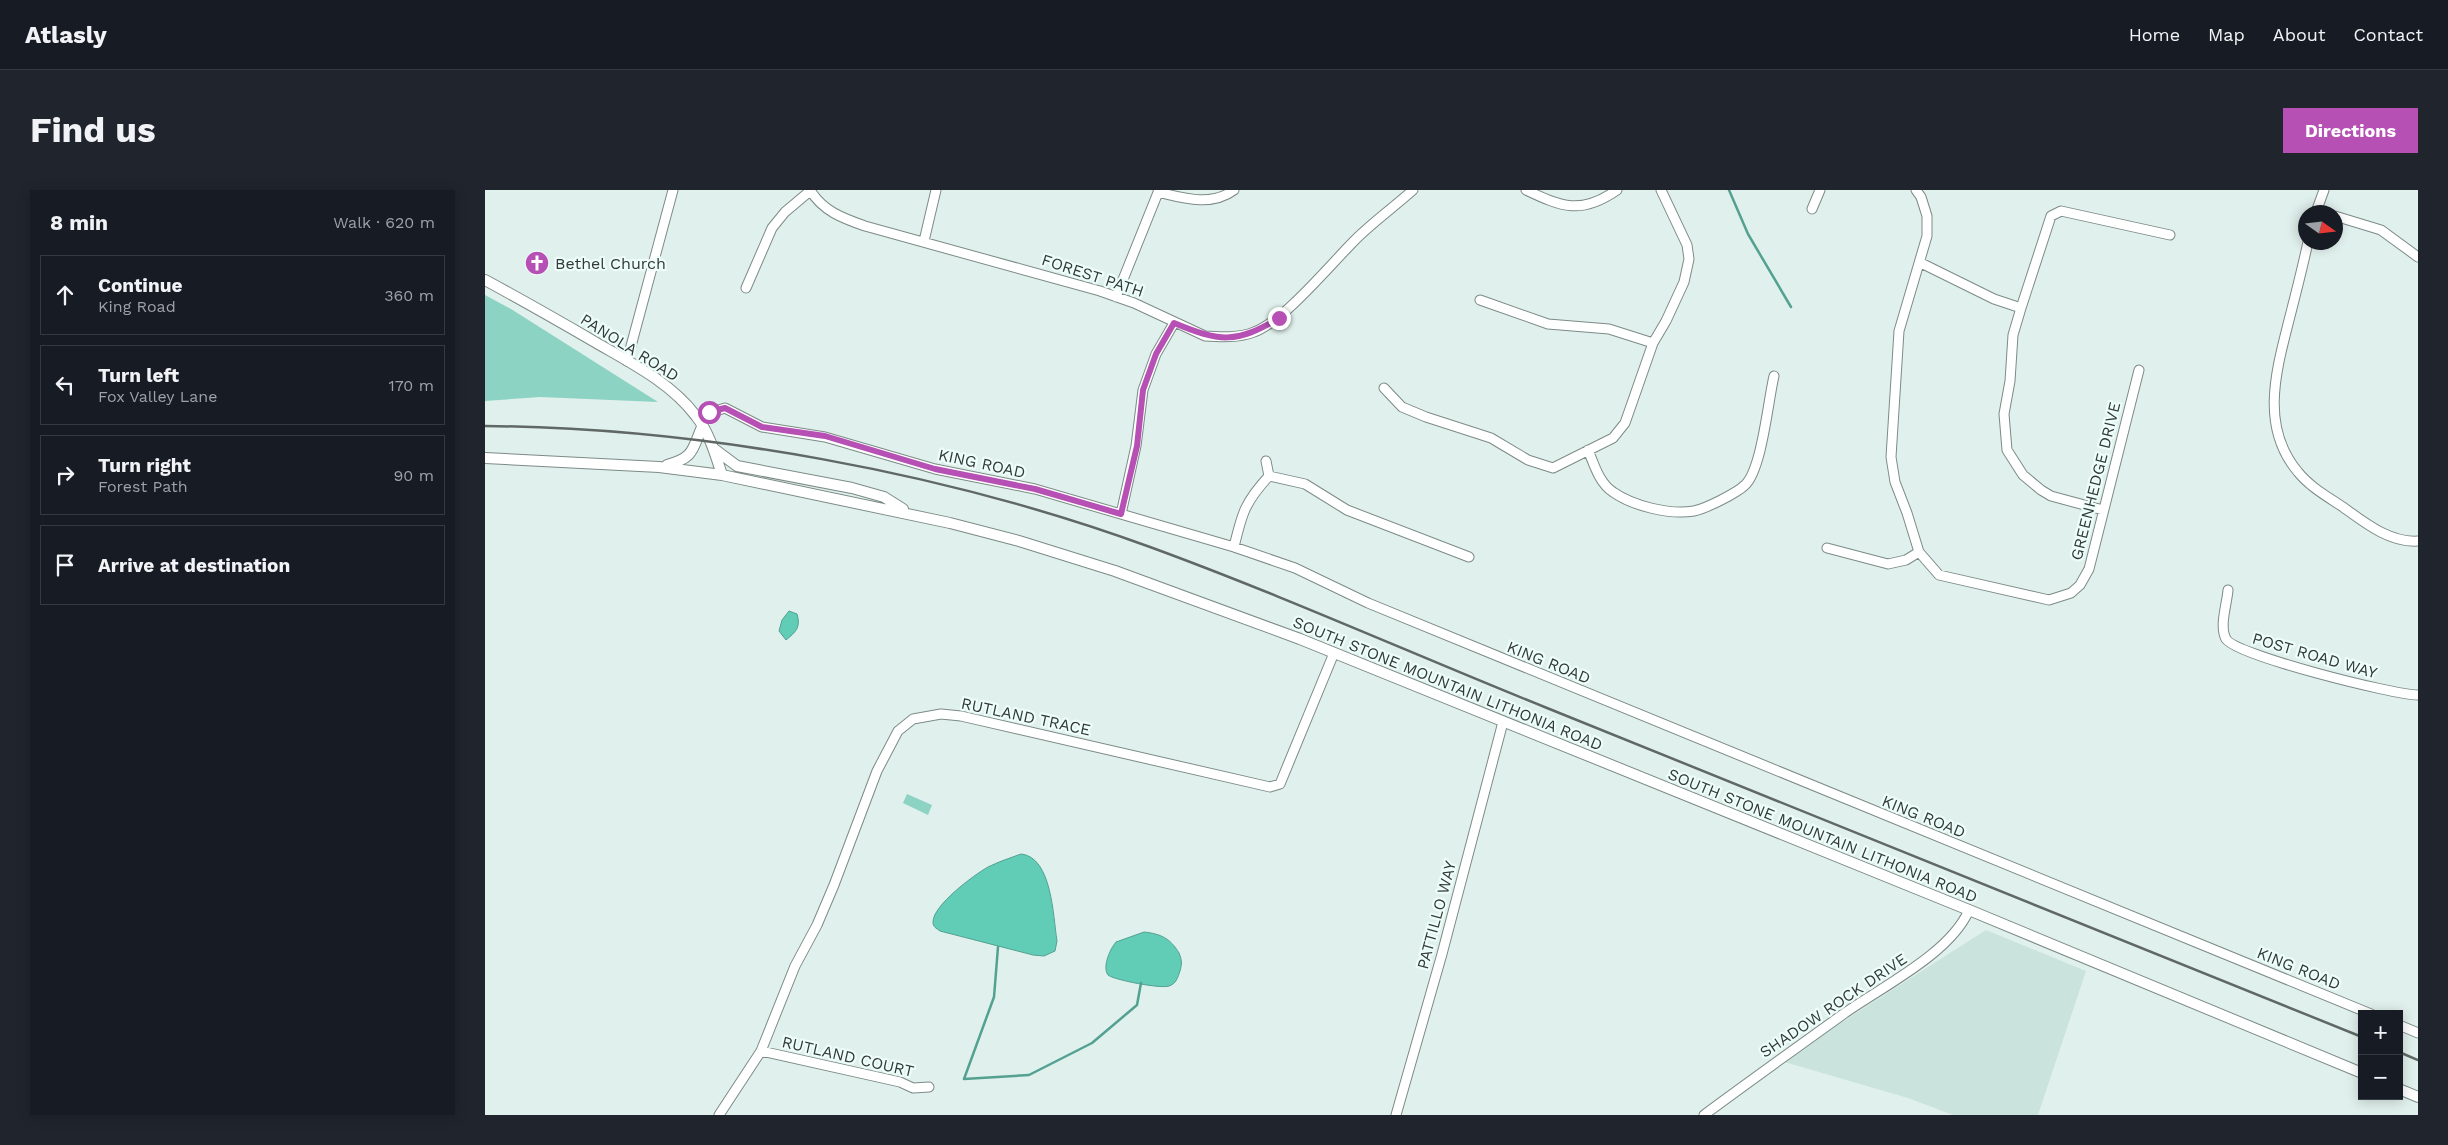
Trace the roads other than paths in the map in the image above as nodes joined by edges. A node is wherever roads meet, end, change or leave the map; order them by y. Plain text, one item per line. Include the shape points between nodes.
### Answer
1 (673, 190) edge
2 (936, 190) edge
3 (1234, 190) edge
4 (1413, 190) edge
5 (1526, 190) edge
6 (1617, 190) edge
7 (1661, 190) edge
8 (1820, 190) edge
9 (1915, 190) edge
10 (2324, 190) edge
11 (810, 191) edge
12 (1158, 191) edge
13 (2321, 205) edge
14 (1812, 209) dead end
15 (2343, 218) edge
16 (2170, 235) dead end
17 (924, 241) junction
18 (2307, 250) edge
19 (2418, 257) edge
20 (1921, 263) junction
21 (485, 280) edge
22 (746, 288) dead end
23 (1116, 296) junction
24 (1480, 300) dead end
25 (2021, 308) junction
26 (1174, 323) junction
27 (1653, 343) junction
28 (627, 360) junction
29 (2139, 370) dead end
30 (1774, 376) dead end
31 (1384, 388) dead end
32 (697, 417) junction
33 (702, 427) junction
34 (712, 447) junction
35 (1588, 450) junction
36 (485, 458) edge
37 (1266, 461) dead end
38 (659, 467) junction
39 (722, 475) junction
40 (1269, 476) junction
41 (2103, 510) junction
42 (911, 513) junction
43 (1121, 514) junction
44 (2418, 541) edge
45 (1234, 547) junction
46 (1827, 548) dead end
47 (1919, 552) junction
48 (1469, 557) dead end
49 (2228, 590) dead end
50 (1334, 653) junction
51 (2418, 695) edge
52 (1503, 722) junction
53 (1969, 910) junction
54 (2361, 1010) edge
55 (2403, 1027) edge
56 (2418, 1033) edge
57 (761, 1051) junction
58 (2358, 1071) edge
59 (929, 1087) dead end
60 (2403, 1091) edge
61 (2418, 1097) edge
62 (719, 1115) edge
63 (1396, 1115) edge
64 (1704, 1115) edge

1 - 28 street
2 - 17 street
3 - 12 street via 1207,200
4 - 26 street, FOREST PATH via 1357,238 1279,318 1255,332 1211,336
5 - 6 street via 1559,205 1582,206 1601,201
7 - 27 street via 1687,245 1689,259 1685,282
8 - 14 street
9 - 20 street, GREENHEDGE DRIVE via 1921,197 1927,216 1927,236
10 - 13 street
11 - 17 street, FOREST PATH via 835,215
11 - 22 street via 772,228
12 - 23 street
15 - 19 street via 2381,230
16 - 25 street via 2061,211 2051,216
17 - 23 street, FOREST PATH
18 - 44 street via 2277,368 2274,414 2278,437 2299,472 2313,486 2387,535
20 - 25 street via 1993,299
20 - 47 street, GREENHEDGE DRIVE via 1899,332 1891,457 1895,482
21 - 28 main road, PANOLA ROAD
23 - 26 street, FOREST PATH
24 - 27 street via 1548,324 1609,328
25 - 41 street via 2013,335 2004,414 2007,450 2023,475 2041,490 2051,496
26 - 43 street via 1156,354 1143,390 1137,446
27 - 35 street via 1625,423 1613,438
28 - 32 main road, PANOLA ROAD via 657,378
29 - 41 street, GREENHEDGE DRIVE
30 - 35 street via 1753,472 1745,485 1694,511 1672,511 1638,504 1612,492 1600,478
31 - 35 street via 1402,407 1491,438 1528,460 1553,468
32 - 33 main road, PANOLA ROAD
32 - 43 street, KING ROAD via 725,408 762,427 825,436 935,469 1035,489
33 - 34 main road, PANOLA ROAD
33 - 38 main road via 691,453 682,461
34 - 39 main road, PANOLA ROAD
34 - 42 main road via 737,466 852,488 884,497
36 - 38 main road, SOUTH STONE MOUNTAIN LITHONIA ROAD
37 - 40 street
38 - 39 main road, SOUTH STONE MOUNTAIN LITHONIA ROAD
39 - 42 main road, SOUTH STONE MOUNTAIN LITHONIA ROAD
40 - 45 street via 1251,496
40 - 48 street via 1305,484 1347,510
41 - 47 street, GREENHEDGE DRIVE via 2089,569 2080,586 2061,598 2037,599 1939,575
42 - 50 main road, SOUTH STONE MOUNTAIN LITHONIA ROAD via 1019,541 1122,573
43 - 45 street, KING ROAD
45 - 54 street, KING ROAD via 1295,568 1368,604
46 - 47 street via 1888,564 1906,560
49 - 51 street, POST ROAD WAY via 2223,630 2233,646 2380,689
50 - 52 main road, SOUTH STONE MOUNTAIN LITHONIA ROAD
50 - 57 street, RUTLAND TRACE via 1280,784 1270,787 961,716 941,714 913,719 898,731 877,771 835,885 795,966
52 - 53 main road, SOUTH STONE MOUNTAIN LITHONIA ROAD
52 - 63 street, PATTILLO WAY
53 - 58 main road, SOUTH STONE MOUNTAIN LITHONIA ROAD
53 - 64 street, SHADOW ROCK DRIVE via 1963,924 1918,965 1854,1006
55 - 56 street
57 - 59 street, RUTLAND COURT via 900,1082 913,1088
57 - 62 street, RUTLAND TRACE
60 - 61 main road

